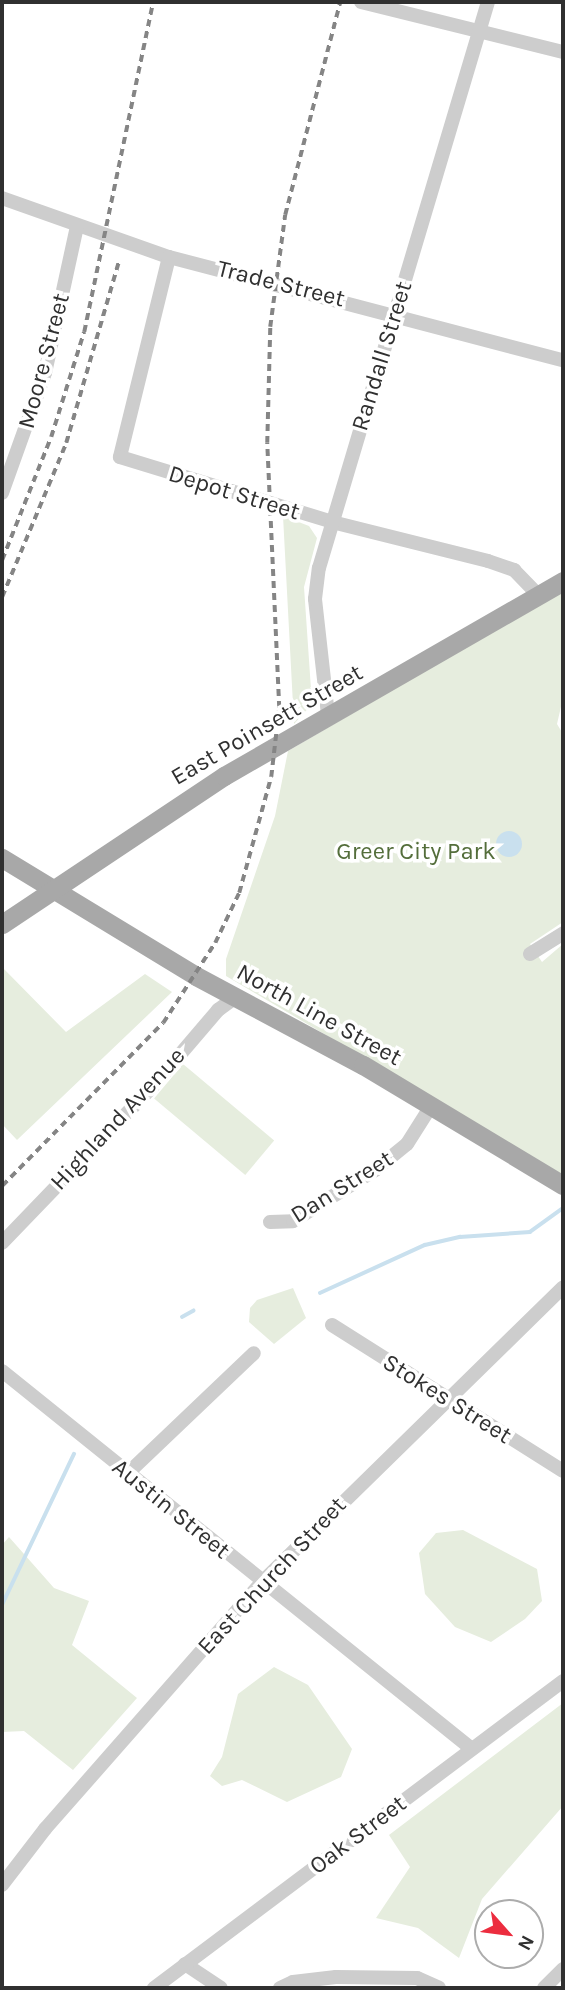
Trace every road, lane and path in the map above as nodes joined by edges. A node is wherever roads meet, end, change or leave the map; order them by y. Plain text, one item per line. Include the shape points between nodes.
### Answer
1 (361, 2) edge
2 (488, 2) edge
3 (479, 32) junction
4 (563, 52) edge
5 (2, 198) edge
6 (77, 226) junction
7 (169, 257) junction
8 (396, 313) junction
9 (563, 360) edge
10 (2, 493) edge
11 (332, 522) junction
12 (563, 580) edge
13 (538, 595) junction
14 (328, 715) junction
15 (2, 858) edge
16 (52, 887) junction
17 (2, 924) edge
18 (563, 933) edge
19 (530, 954) dead end
20 (236, 997) junction
21 (431, 1106) junction
22 (563, 1185) edge
23 (270, 1222) dead end
24 (2, 1242) edge
25 (563, 1287) edge
26 (332, 1325) dead end
27 (254, 1353) dead end
28 (2, 1371) edge
29 (446, 1399) junction
30 (563, 1471) edge
31 (127, 1474) junction
32 (262, 1582) junction
33 (563, 1681) edge
34 (472, 1749) junction
35 (2, 1885) edge
36 (185, 1964) junction
37 (563, 1969) edge
38 (154, 1988) edge
39 (221, 1988) edge
40 (280, 1988) edge
41 (439, 1988) edge
42 (544, 1988) edge

1 - 3 street
2 - 3 street, Randall Street
3 - 4 street
3 - 8 street, Randall Street
5 - 6 street, Trade Street
6 - 7 street, Trade Street
6 - 10 street, Moore Street via 45,373
7 - 8 street, Trade Street
7 - 11 street, Depot Street via 120,457
8 - 9 street, Trade Street
8 - 11 street, Randall Street
11 - 13 street, Depot Street via 514,570
11 - 14 street, Randall Street via 316,599
12 - 13 main road, East Poinsett Street
13 - 14 main road, East Poinsett Street
14 - 16 main road, East Poinsett Street
15 - 16 main road, North Line Street
16 - 17 main road, East Poinsett Street
16 - 20 main road, North Line Street
18 - 19 street
20 - 21 main road, North Line Street
20 - 24 street, Highland Avenue via 218,1010 154,1085
21 - 22 main road, North Line Street
21 - 23 street, Dan Street via 407,1144 375,1170 293,1221
25 - 29 street, East Church Street
26 - 29 street, Stokes Street
27 - 31 street
28 - 31 street, Austin Street
29 - 30 street, Stokes Street
29 - 32 street, East Church Street
31 - 32 street, Austin Street
32 - 34 street, Austin Street
32 - 35 street, East Church Street via 45,1829
33 - 34 street, Oak Street
34 - 36 street, Oak Street
36 - 38 street, Oak Street
36 - 39 street
37 - 42 street
40 - 41 street via 336,1977 417,1978

